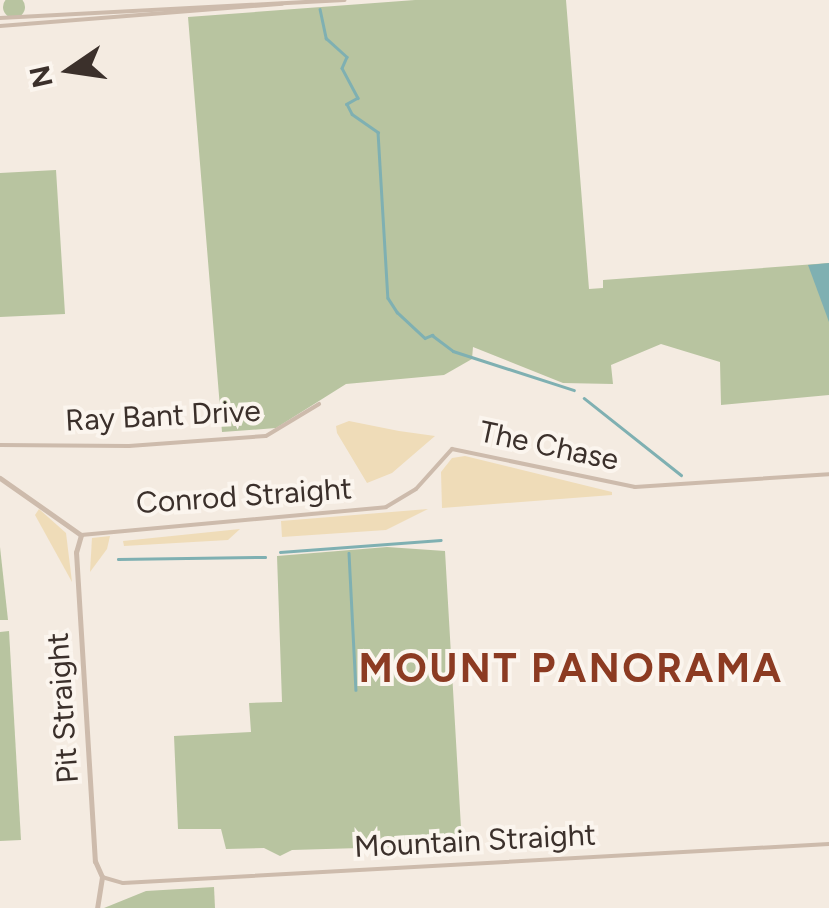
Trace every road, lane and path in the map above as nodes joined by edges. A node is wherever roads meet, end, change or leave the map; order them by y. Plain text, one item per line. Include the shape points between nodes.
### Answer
1 (159, 0) edge
2 (345, 0) edge
3 (159, 7) junction
4 (196, 9) junction
5 (160, 15) junction
6 (0, 18) edge
7 (0, 26) edge
8 (319, 404) dead end
9 (0, 446) edge
10 (829, 474) edge
11 (0, 478) edge
12 (383, 508) joint
13 (81, 535) junction
14 (829, 844) edge
15 (102, 877) junction
16 (98, 908) edge

1 - 3 street
2 - 4 street
3 - 4 street
3 - 5 street
3 - 6 street
4 - 5 street
5 - 7 street
8 - 9 street, Ray Bant Drive via 266,436
10 - 12 street, The Chase via 628,486 452,449 411,494
11 - 13 street
12 - 13 street, Conrod Straight
13 - 15 street, Pit Straight via 76,552 95,861
14 - 15 street, Mountain Straight via 123,883
15 - 16 street

